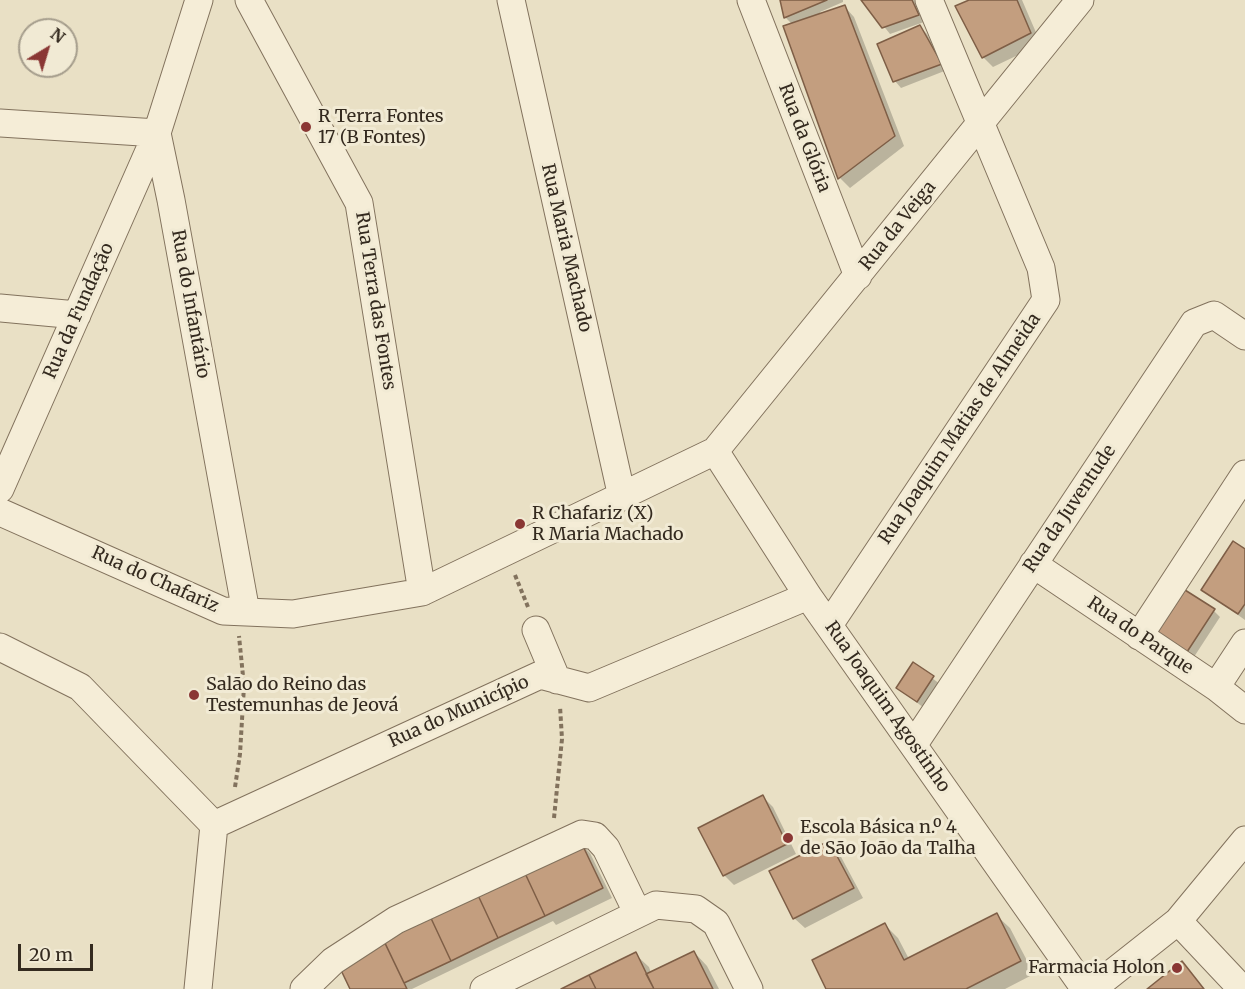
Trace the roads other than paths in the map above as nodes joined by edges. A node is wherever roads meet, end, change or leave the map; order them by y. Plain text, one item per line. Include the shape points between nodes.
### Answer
1 (199, 0) edge
2 (249, 0) edge
3 (511, 0) edge
4 (751, 0) edge
5 (929, 0) edge
6 (1080, 0) edge
7 (0, 123) edge
8 (980, 124) junction
9 (157, 133) junction
10 (131, 192) junction
11 (171, 200) junction
12 (858, 276) junction
13 (0, 308) edge
14 (77, 315) junction
15 (1245, 336) edge
16 (715, 451) junction
17 (1245, 474) edge
18 (0, 489) edge
19 (622, 496) junction
20 (0, 512) edge
21 (1033, 564) junction
22 (422, 592) junction
23 (808, 596) junction
24 (241, 612) junction
25 (829, 625) junction
26 (536, 630) road end
27 (1138, 636) junction
28 (1245, 643) edge
29 (0, 647) edge
30 (557, 680) junction
31 (1216, 687) junction
32 (1245, 710) edge
33 (914, 744) junction
34 (223, 820) junction
35 (1245, 840) edge
36 (637, 912) junction
37 (1178, 921) junction
38 (198, 989) edge
39 (304, 989) edge
40 (484, 989) edge
41 (749, 989) edge
42 (1085, 989) edge
43 (1092, 989) edge
44 (1242, 989) edge

1 - 9 street, Rua do Infantário
2 - 22 street, Rua Terra das Fontes via 359,203
3 - 19 street, Rua Maria Machado
4 - 12 street, Rua da Glória
5 - 8 street, Rua Joaquim Matias de Almeida
6 - 8 street, Rua da Veiga
7 - 9 street
8 - 12 street, Rua da Veiga
8 - 25 street, Rua Joaquim Matias de Almeida via 1041,268 1046,300
9 - 10 street, Rua da Fundação
9 - 11 street, Rua do Infantário
10 - 11 street
10 - 14 street, Rua da Fundação
11 - 24 street, Rua do Infantário
12 - 16 street, Rua da Veiga
13 - 14 street
14 - 18 street, Rua da Fundação
15 - 21 street, Rua da Juventude via 1214,315 1194,323
16 - 19 street, Rua do Chafariz
16 - 23 street, Rua Joaquim Agostinho
17 - 27 street
19 - 22 street, Rua do Chafariz
20 - 24 street, Rua do Chafariz via 223,611
21 - 27 street, Rua do Parque
21 - 33 street, Rua da Juventude
22 - 24 street, Rua do Chafariz via 293,614
23 - 25 street, Rua Joaquim Agostinho
23 - 30 street, Rua do Município via 589,688
25 - 33 street, Rua Joaquim Agostinho
26 - 30 street
27 - 31 street, Rua do Parque
28 - 31 street
29 - 34 street via 80,687
30 - 34 street, Rua do Município via 540,675
31 - 32 street, Rua do Parque
33 - 42 street, Rua Joaquim Agostinho
34 - 38 street
35 - 37 street
36 - 39 street via 606,848 595,836 582,834 396,920 333,961
36 - 40 street
36 - 41 street via 656,905 696,909 716,922
37 - 43 street
37 - 44 street

